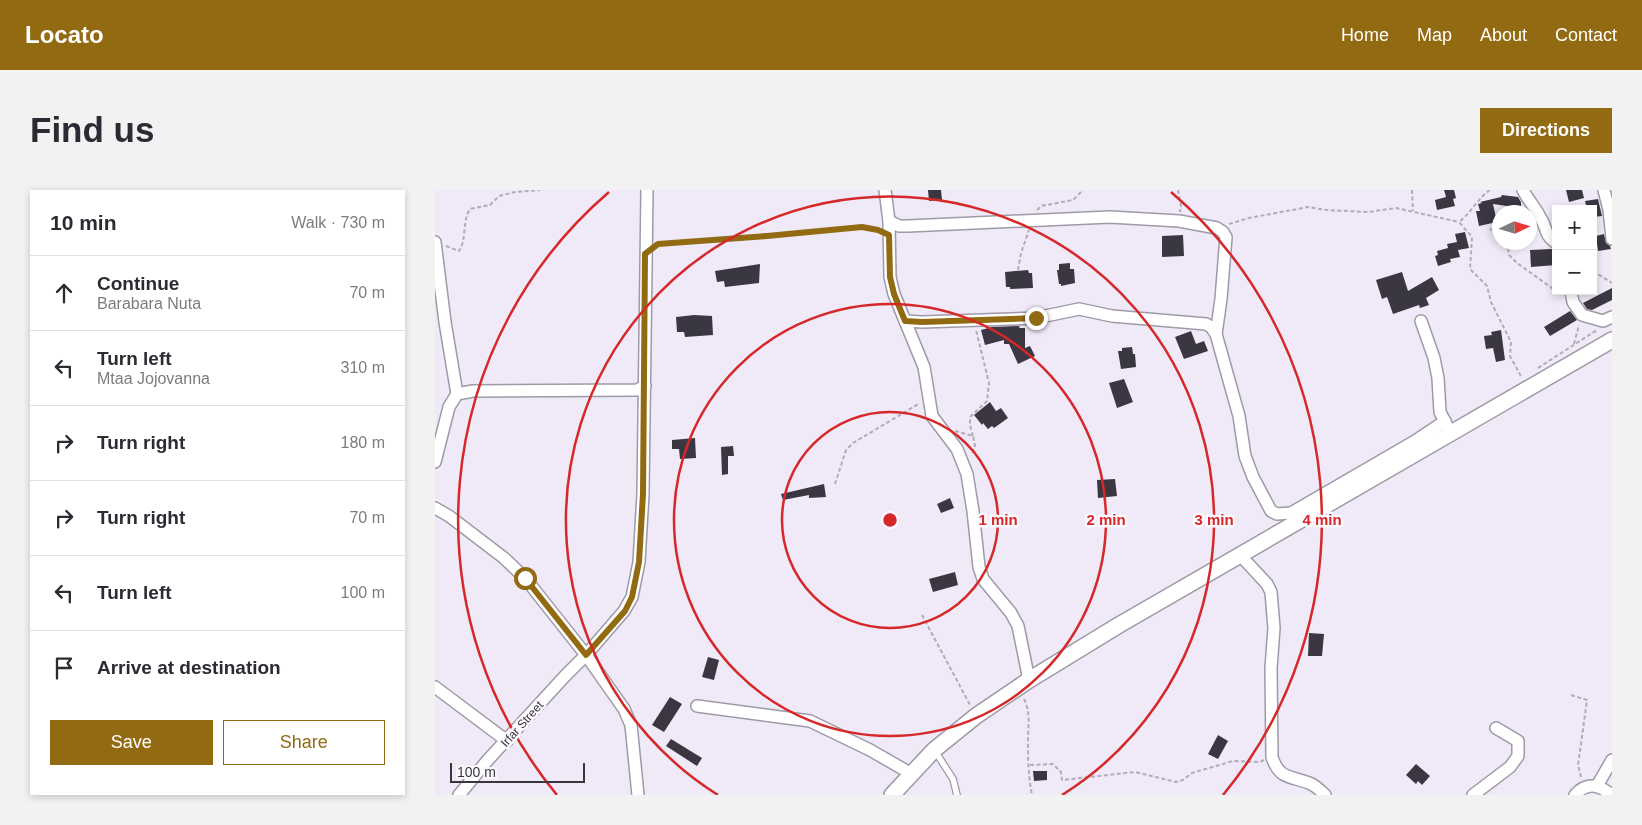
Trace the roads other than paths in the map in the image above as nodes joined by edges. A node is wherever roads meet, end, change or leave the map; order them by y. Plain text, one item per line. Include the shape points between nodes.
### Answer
1 (647, 190) edge
2 (885, 190) edge
3 (1523, 190) edge
4 (1604, 190) edge
5 (889, 221) junction
6 (1612, 239) edge
7 (1552, 240) edge
8 (435, 242) edge
9 (1572, 295) edge
10 (1610, 318) edge
11 (905, 321) junction
12 (1421, 321) dead end
13 (1216, 334) junction
14 (1612, 340) edge
15 (645, 386) junction
16 (457, 394) junction
17 (1448, 427) junction
18 (435, 462) edge
19 (435, 508) edge
20 (1241, 555) junction
21 (586, 655) junction
22 (1023, 683) junction
23 (435, 687) edge
24 (697, 706) dead end
25 (1496, 728) dead end
26 (507, 741) junction
27 (934, 750) junction
28 (1612, 760) edge
29 (910, 774) junction
30 (1591, 786) junction
31 (459, 795) edge
32 (638, 795) edge
33 (892, 795) edge
34 (957, 795) edge
35 (1325, 795) edge
36 (1473, 795) edge
37 (1575, 795) edge
38 (1612, 795) edge

1 - 15 street, Irfar Street
2 - 5 street
3 - 7 street via 1542,218 1548,238
4 - 6 street
5 - 11 street via 890,277
5 - 13 street via 909,226 1110,217 1179,221 1217,228 1226,237
8 - 16 street
9 - 10 street via 1582,315 1603,321
11 - 13 street via 1036,318 1079,309 1112,316 1206,324
11 - 22 street via 924,367 932,416 957,450 967,474 983,579 1018,626
12 - 17 street via 1435,358 1441,412
13 - 17 street via 1239,416 1245,456 1271,511 1277,514 1291,513 1415,441
14 - 17 main road via 1529,388
15 - 16 street via 637,390 473,391
15 - 21 street, Irfar Street via 639,562 632,597 625,611
16 - 18 street via 449,407
17 - 20 main road
19 - 21 street via 504,558 525,578
20 - 22 main road
20 - 35 street via 1271,592 1274,628 1272,757 1275,767 1285,776 1309,783
21 - 26 street, Irfar Street
21 - 32 street via 631,725
22 - 27 main road
23 - 26 street
24 - 29 street via 810,721
25 - 36 street via 1518,740 1518,756 1510,767
26 - 31 street, Irfar Street
27 - 29 main road
27 - 34 lane via 953,779
28 - 30 street
29 - 33 main road
30 - 37 street
30 - 38 street

